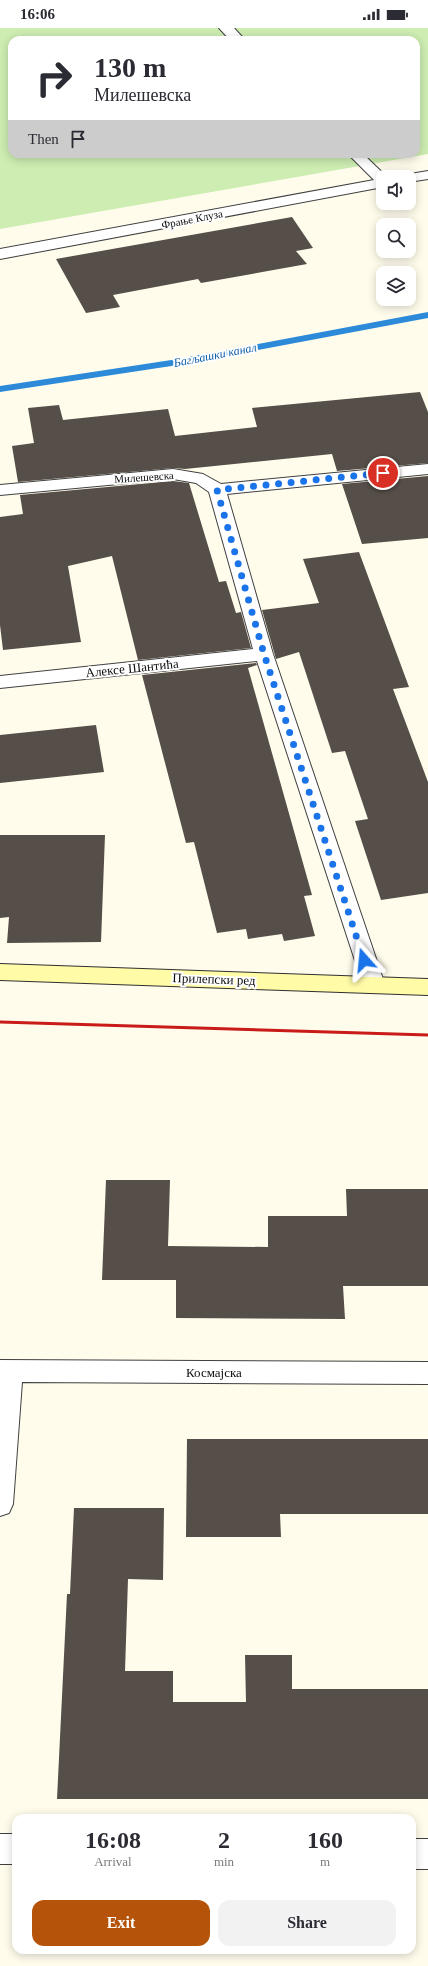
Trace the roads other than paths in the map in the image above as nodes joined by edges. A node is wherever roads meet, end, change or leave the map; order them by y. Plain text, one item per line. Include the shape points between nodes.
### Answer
1 (226, 28) edge
2 (234, 36) edge
3 (359, 158) edge
4 (376, 175) edge
5 (428, 175) edge
6 (416, 177) edge
7 (376, 183) edge
8 (0, 254) edge
9 (428, 468) edge
10 (0, 490) edge
11 (217, 490) junction
12 (264, 654) junction
13 (0, 682) edge
14 (0, 972) edge
15 (374, 985) junction
16 (428, 987) edge
17 (5, 1371) edge
18 (428, 1373) edge
19 (0, 1504) edge
20 (0, 1848) edge
21 (12, 1849) edge
22 (416, 1854) edge
23 (428, 1854) edge

1 - 2 street
3 - 4 street
5 - 6 street
7 - 8 street, Фрање Клуза
9 - 11 street
10 - 11 street, Милешевска via 173,474 192,476 209,482
11 - 12 street
12 - 13 street, Алексе Шантића
12 - 15 street
14 - 15 street, Прилепски ред
15 - 16 street, Прилепски ред
17 - 18 street, Космајска
17 - 19 street
20 - 21 street
22 - 23 street

